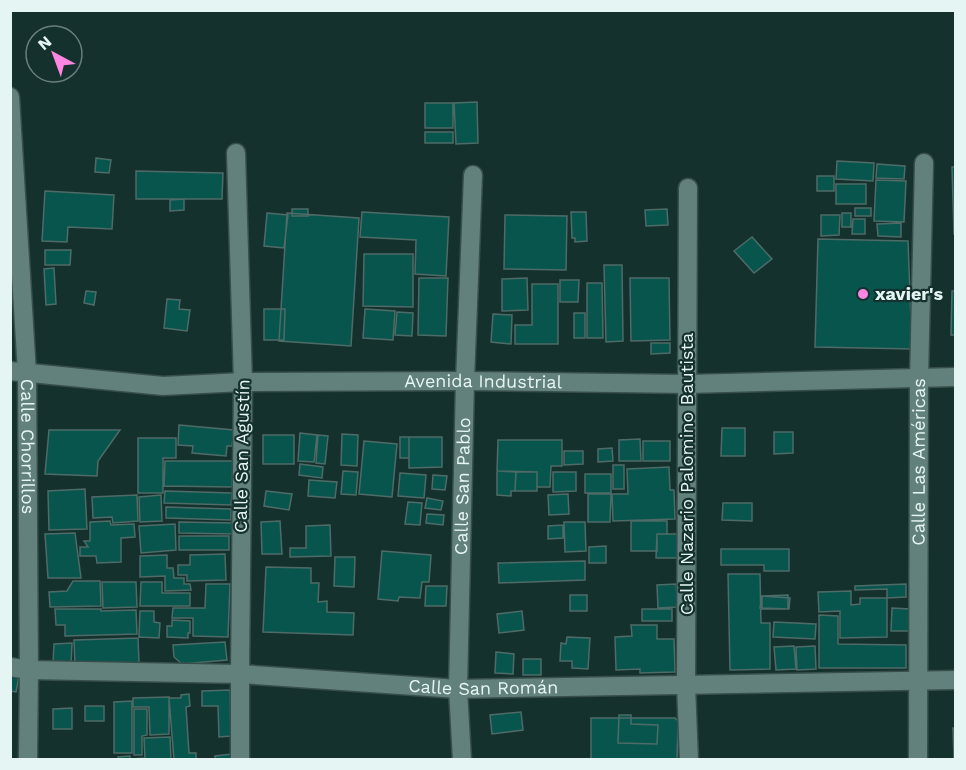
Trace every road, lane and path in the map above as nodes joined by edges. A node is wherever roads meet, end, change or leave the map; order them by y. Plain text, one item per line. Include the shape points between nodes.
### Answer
1 (10, 97) edge
2 (236, 153) dead end
3 (924, 163) dead end
4 (473, 175) dead end
5 (688, 188) dead end
6 (19, 372) edge
7 (956, 377) edge
8 (919, 379) junction
9 (465, 381) junction
10 (243, 382) junction
11 (687, 384) junction
12 (10, 667) edge
13 (29, 670) junction
14 (240, 674) junction
15 (956, 680) edge
16 (918, 682) junction
17 (686, 685) junction
18 (458, 689) junction
19 (919, 757) edge
20 (28, 759) edge
21 (240, 759) edge
22 (462, 759) edge
23 (689, 759) edge

1 - 6 street, Calle Chorrillos
2 - 10 street, Calle San Agustín
3 - 8 street, Calle Las Américas
4 - 9 street, Calle San Pablo
5 - 11 street, Calle Nazario Palomino Bautista
6 - 10 street, Avenida Industrial via 164,386
6 - 13 street, Calle Chorrillos
7 - 8 street, Avenida Industrial
8 - 11 street, Avenida Industrial
8 - 16 street, Calle Las Américas
9 - 10 street, Avenida Industrial
9 - 11 street, Avenida Industrial
9 - 18 street, Calle San Pablo
10 - 14 street, Calle San Agustín
11 - 17 street, Calle Nazario Palomino Bautista
12 - 13 street, Calle San Román
13 - 14 street, Calle San Román
13 - 20 street, Calle Chorrillos
14 - 18 street, Calle San Román
14 - 21 street, Calle San Agustín
15 - 16 street, Calle San Román
16 - 17 street, Calle San Román
16 - 19 street, Calle Las Américas
17 - 18 street, Calle San Román
17 - 23 street, Calle Nazario Palomino Bautista
18 - 22 street, Calle San Pablo

